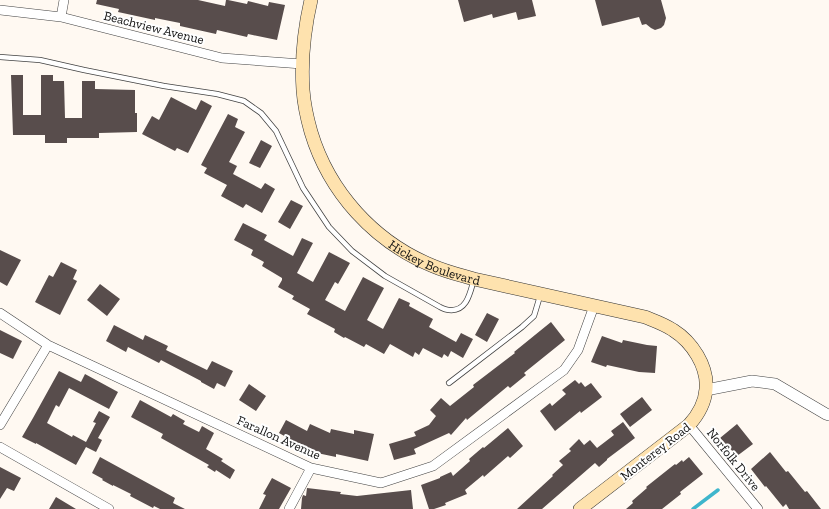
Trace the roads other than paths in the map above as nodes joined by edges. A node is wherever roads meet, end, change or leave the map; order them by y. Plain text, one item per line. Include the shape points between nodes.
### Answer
1 (64, 0) edge
2 (311, 0) edge
3 (0, 10) edge
4 (61, 17) junction
5 (0, 56) edge
6 (302, 64) junction
7 (474, 279) junction
8 (540, 294) junction
9 (594, 306) junction
10 (0, 313) edge
11 (48, 345) junction
12 (449, 383) dead end
13 (706, 390) junction
14 (829, 415) edge
15 (0, 425) edge
16 (689, 425) junction
17 (0, 447) edge
18 (311, 468) junction
19 (109, 509) edge
20 (289, 509) edge
21 (580, 509) edge
22 (758, 509) edge

1 - 4 street
2 - 6 main road, Hickey Boulevard
3 - 4 street, Beachview Avenue
4 - 6 street, Beachview Avenue via 222,58
5 - 7 lane via 40,60 244,101 261,113 276,131 303,188 328,226 352,252 385,276 449,310 465,304
6 - 7 main road, Hickey Boulevard via 303,92 314,141 323,164 346,200 376,232 394,245 432,266
7 - 8 main road, Hickey Boulevard
8 - 9 main road, Hickey Boulevard
8 - 12 lane via 534,316
9 - 13 main road, Hickey Boulevard via 645,317 674,330 695,351 702,364 706,376
9 - 18 street, Farallon Avenue via 578,350 564,370 433,466 381,483
10 - 11 street, Farallon Avenue
11 - 15 street
11 - 18 street, Farallon Avenue
13 - 14 street via 752,381 775,384
13 - 16 main road, Monterey Road via 703,403
16 - 21 main road, Monterey Road
16 - 22 street, Norfolk Drive
17 - 19 street
18 - 20 street

